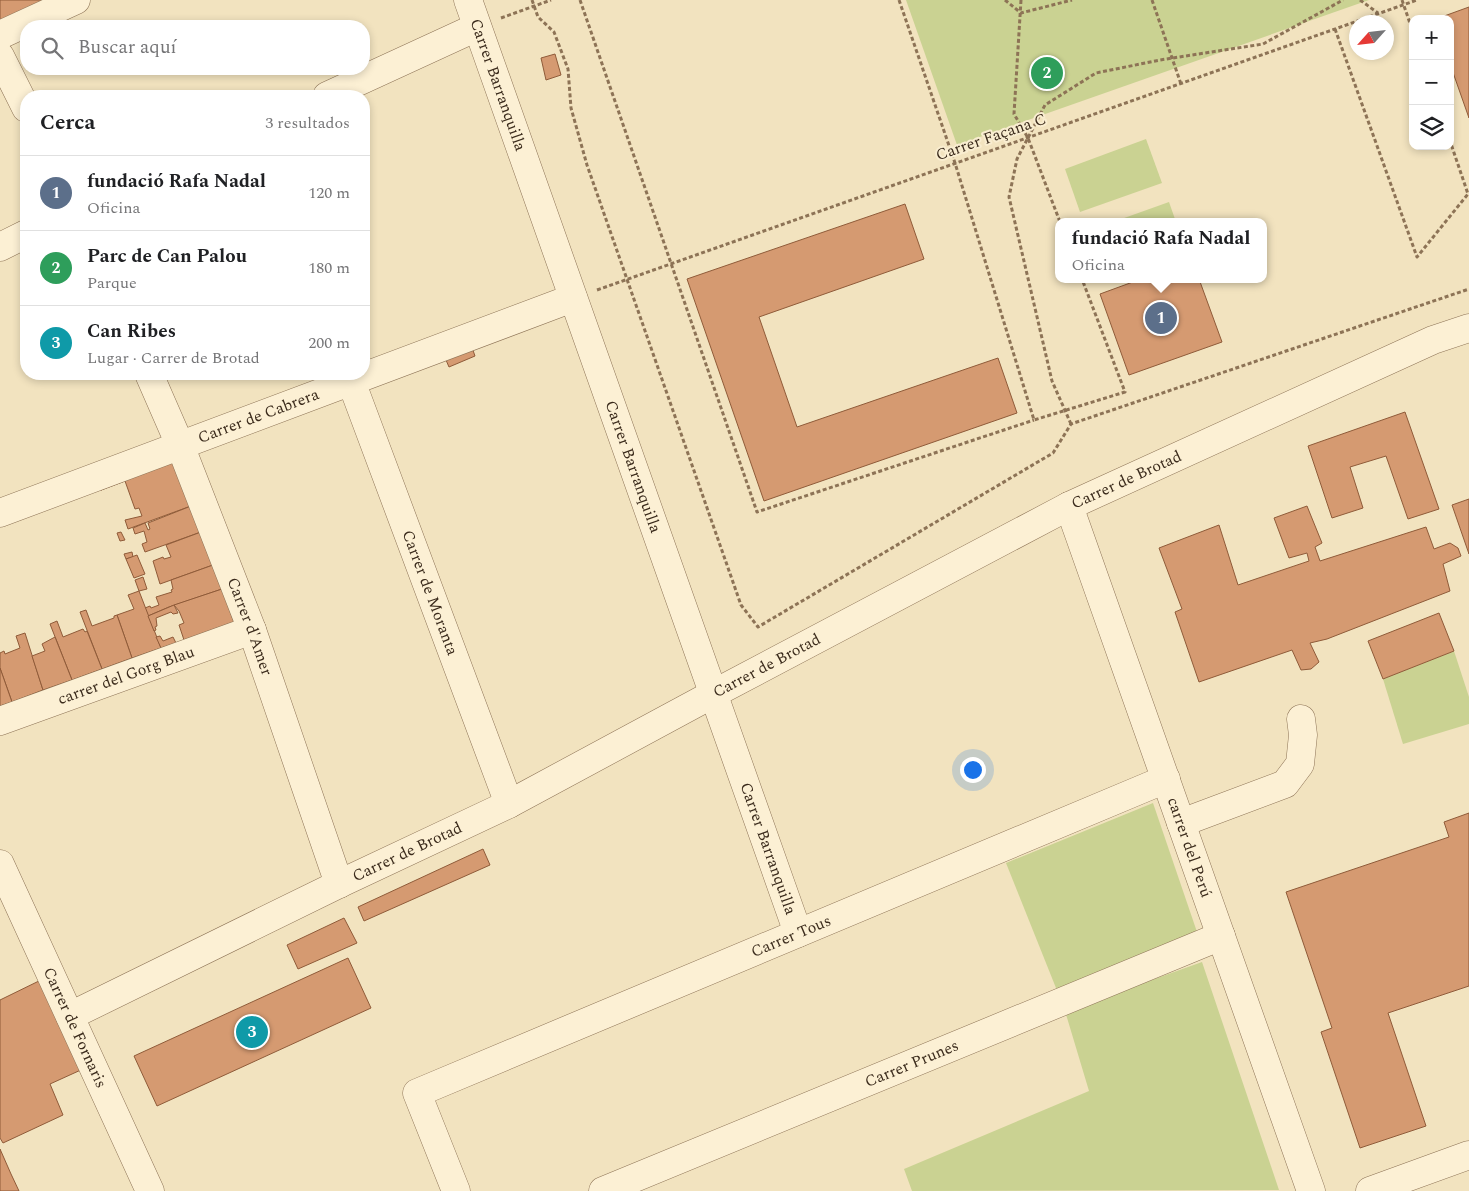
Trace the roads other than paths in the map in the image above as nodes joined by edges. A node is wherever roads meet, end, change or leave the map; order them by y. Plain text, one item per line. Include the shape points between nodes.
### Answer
1 (76, 0) edge
2 (468, 0) edge
3 (33, 20) edge
4 (20, 26) edge
5 (477, 27) junction
6 (0, 35) edge
7 (0, 56) edge
8 (340, 90) edge
9 (20, 96) edge
10 (20, 237) edge
11 (0, 247) edge
12 (573, 298) junction
13 (1469, 328) edge
14 (370, 374) edge
15 (152, 380) edge
16 (352, 381) joint
17 (180, 445) junction
18 (1070, 506) junction
19 (0, 512) edge
20 (252, 630) junction
21 (713, 694) junction
22 (1301, 719) dead end
23 (0, 720) edge
24 (1166, 779) junction
25 (509, 804) junction
26 (1181, 823) junction
27 (2, 872) edge
28 (340, 884) junction
29 (798, 933) junction
30 (1221, 936) junction
31 (70, 1016) junction
32 (1469, 1155) edge
33 (150, 1191) edge
34 (456, 1191) edge
35 (603, 1191) edge
36 (1311, 1191) edge
37 (1370, 1191) edge

1 - 3 street
2 - 5 street, Carrer Barranquilla
4 - 6 street
5 - 8 street
5 - 12 street, Carrer Barranquilla
7 - 9 street
10 - 11 street
12 - 14 street, Carrer de Cabrera
12 - 21 street, Carrer Barranquilla
13 - 18 street, Carrer de Brotad via 1433,340
15 - 17 street, Carrer d'Amer
16 - 17 street, Carrer de Cabrera
16 - 25 street, Carrer de Moranta
17 - 19 street, Carrer de Cabrera
17 - 20 street, Carrer d'Amer
18 - 21 street, Carrer de Brotad
18 - 24 street, carrer del Perú
20 - 23 street, carrer del Gorg Blau
20 - 28 street, Carrer d'Amer
21 - 25 street, Carrer de Brotad
21 - 29 street, Carrer Barranquilla
22 - 26 street via 1300,764 1285,784
24 - 26 street, carrer del Perú
24 - 29 street, Carrer Tous
25 - 28 street, Carrer de Brotad
26 - 30 street, carrer del Perú
27 - 31 street, Carrer de Fornaris
28 - 31 street, Carrer de Brotad
29 - 34 street, Carrer Tous via 417,1093
30 - 35 street, Carrer Prunes
30 - 36 street, carrer del Perú
31 - 33 street, Carrer de Fornaris
32 - 37 street

